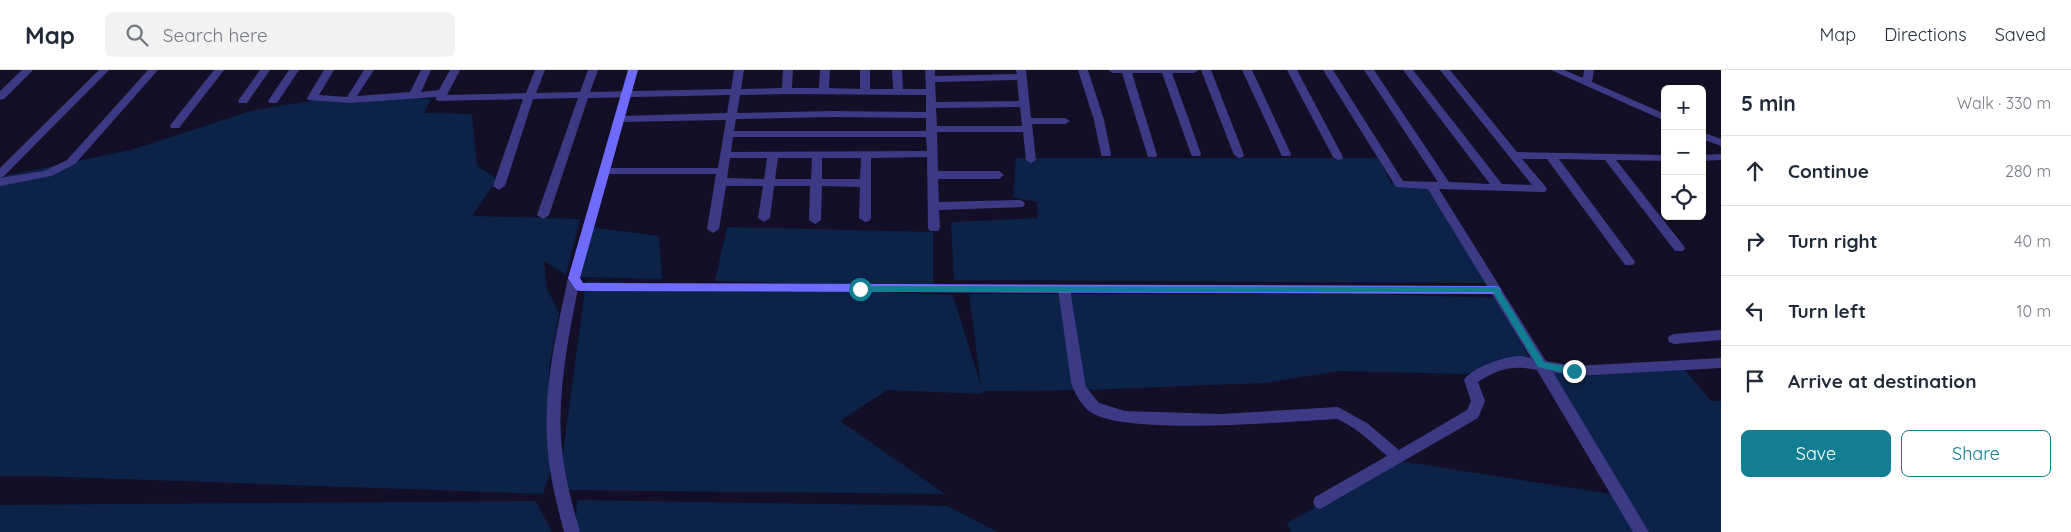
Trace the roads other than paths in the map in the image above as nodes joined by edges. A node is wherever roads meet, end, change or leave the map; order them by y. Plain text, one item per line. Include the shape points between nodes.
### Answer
1 (28, 70) edge
2 (104, 70) edge
3 (153, 70) edge
4 (219, 70) edge
5 (266, 70) edge
6 (294, 70) edge
7 (329, 70) edge
8 (369, 70) edge
9 (426, 70) edge
10 (455, 70) edge
11 (540, 70) edge
12 (592, 70) edge
13 (633, 70) edge
14 (739, 70) edge
15 (788, 70) edge
16 (825, 70) edge
17 (865, 70) edge
18 (897, 70) edge
19 (1083, 70) edge
20 (1113, 70) edge
21 (1126, 70) edge
22 (1166, 70) edge
23 (1194, 70) edge
24 (1206, 70) edge
25 (1247, 70) edge
26 (1292, 70) edge
27 (1328, 70) edge
28 (1369, 70) edge
29 (1408, 70) edge
30 (1445, 70) edge
31 (1556, 70) edge
32 (1589, 70) edge
33 (930, 74) edge
34 (1022, 74) edge
35 (1587, 84) junction
36 (787, 91) junction
37 (824, 92) junction
38 (865, 92) junction
39 (898, 92) junction
40 (931, 92) junction
41 (443, 93) junction
42 (735, 93) junction
43 (414, 95) junction
44 (626, 95) junction
45 (584, 96) junction
46 (0, 97) edge
47 (529, 97) junction
48 (350, 100) junction
49 (243, 101) dead end
50 (273, 101) dead end
51 (1025, 104) junction
52 (931, 110) junction
53 (1661, 116) edge
54 (732, 117) junction
55 (619, 119) junction
56 (1065, 121) dead end
57 (1027, 125) junction
58 (175, 126) dead end
59 (932, 131) junction
60 (729, 134) junction
61 (1706, 136) edge
62 (1720, 141) edge
63 (725, 154) junction
64 (773, 154) junction
65 (817, 154) junction
66 (866, 154) junction
67 (932, 154) junction
68 (1106, 154) dead end
69 (1196, 154) dead end
70 (1239, 154) dead end
71 (1286, 154) dead end
72 (1152, 155) dead end
73 (1514, 155) junction
74 (1550, 155) junction
75 (1607, 156) junction
76 (1338, 157) dead end
77 (1721, 157) edge
78 (1661, 158) edge
79 (1706, 158) edge
80 (1031, 160) dead end
81 (604, 171) junction
82 (723, 171) junction
83 (0, 174) edge
84 (933, 175) junction
85 (999, 175) dead end
86 (0, 182) edge
87 (721, 182) junction
88 (770, 182) junction
89 (816, 183) junction
90 (866, 184) junction
91 (1431, 185) junction
92 (500, 186) dead end
93 (1446, 186) junction
94 (1499, 188) junction
95 (1019, 204) dead end
96 (933, 206) junction
97 (543, 215) dead end
98 (764, 218) dead end
99 (865, 218) dead end
100 (815, 220) dead end
101 (934, 228) dead end
102 (713, 229) dead end
103 (1679, 248) dead end
104 (1629, 262) dead end
105 (574, 278) junction
106 (1064, 289) junction
107 (1495, 290) junction
108 (1721, 335) edge
109 (1674, 339) dead end
110 (1541, 364) junction
111 (1721, 364) edge
112 (1397, 457) junction
113 (1320, 502) dead end
114 (572, 532) edge
115 (1641, 532) edge

1 - 46 street
2 - 83 street
3 - 86 street via 70,162 47,174
4 - 58 street
5 - 49 street
6 - 50 street
7 - 48 street via 312,98
8 - 48 street
9 - 43 street
10 - 41 street
11 - 47 street
12 - 45 street
13 - 44 street
14 - 42 street
15 - 36 street
16 - 37 street
17 - 38 street
18 - 39 street
19 - 68 street
20 - 21 street
21 - 22 street
21 - 72 street
22 - 23 street
22 - 69 street
24 - 70 street
25 - 71 street
26 - 76 street
27 - 91 street via 1400,184
28 - 93 street
29 - 94 street
30 - 73 street
31 - 35 street
32 - 35 street
33 - 34 street
33 - 40 street
34 - 51 street
35 - 53 street
36 - 37 street
36 - 42 street
37 - 38 street
38 - 39 street
39 - 40 street
40 - 52 street
41 - 43 street
41 - 47 street via 440,98
42 - 44 street
42 - 54 street
43 - 48 street
44 - 45 street
44 - 55 street
45 - 47 street
45 - 97 street
47 - 92 street
51 - 52 street
51 - 57 street
52 - 54 street
52 - 59 street
54 - 55 street
54 - 60 street
55 - 81 street
56 - 57 street
57 - 59 street
57 - 80 street
59 - 60 street
59 - 67 street
60 - 63 street
61 - 62 street
63 - 64 street
63 - 82 street
64 - 65 street
64 - 88 street
65 - 66 street
65 - 89 street
66 - 67 street
66 - 90 street
67 - 84 street
73 - 74 street
73 - 94 street via 1541,189
74 - 75 street
74 - 104 street
75 - 78 street
75 - 103 street
77 - 79 street
81 - 82 street
81 - 105 street
82 - 87 street
84 - 85 street
84 - 96 street
87 - 88 street
87 - 102 street
88 - 89 street
88 - 98 street
89 - 90 street
89 - 100 street
90 - 99 street
91 - 93 street
91 - 107 street
93 - 94 street
95 - 96 street
96 - 101 street
105 - 106 street via 580,287
105 - 114 street via 553,423 555,460
106 - 107 street
106 - 112 street via 1078,382 1094,407 1125,416 1221,420 1338,413 1365,429
107 - 110 street
108 - 109 street
110 - 111 street via 1574,371
110 - 112 street via 1518,361 1475,376 1471,380 1478,401 1473,414
110 - 115 street
112 - 113 street

